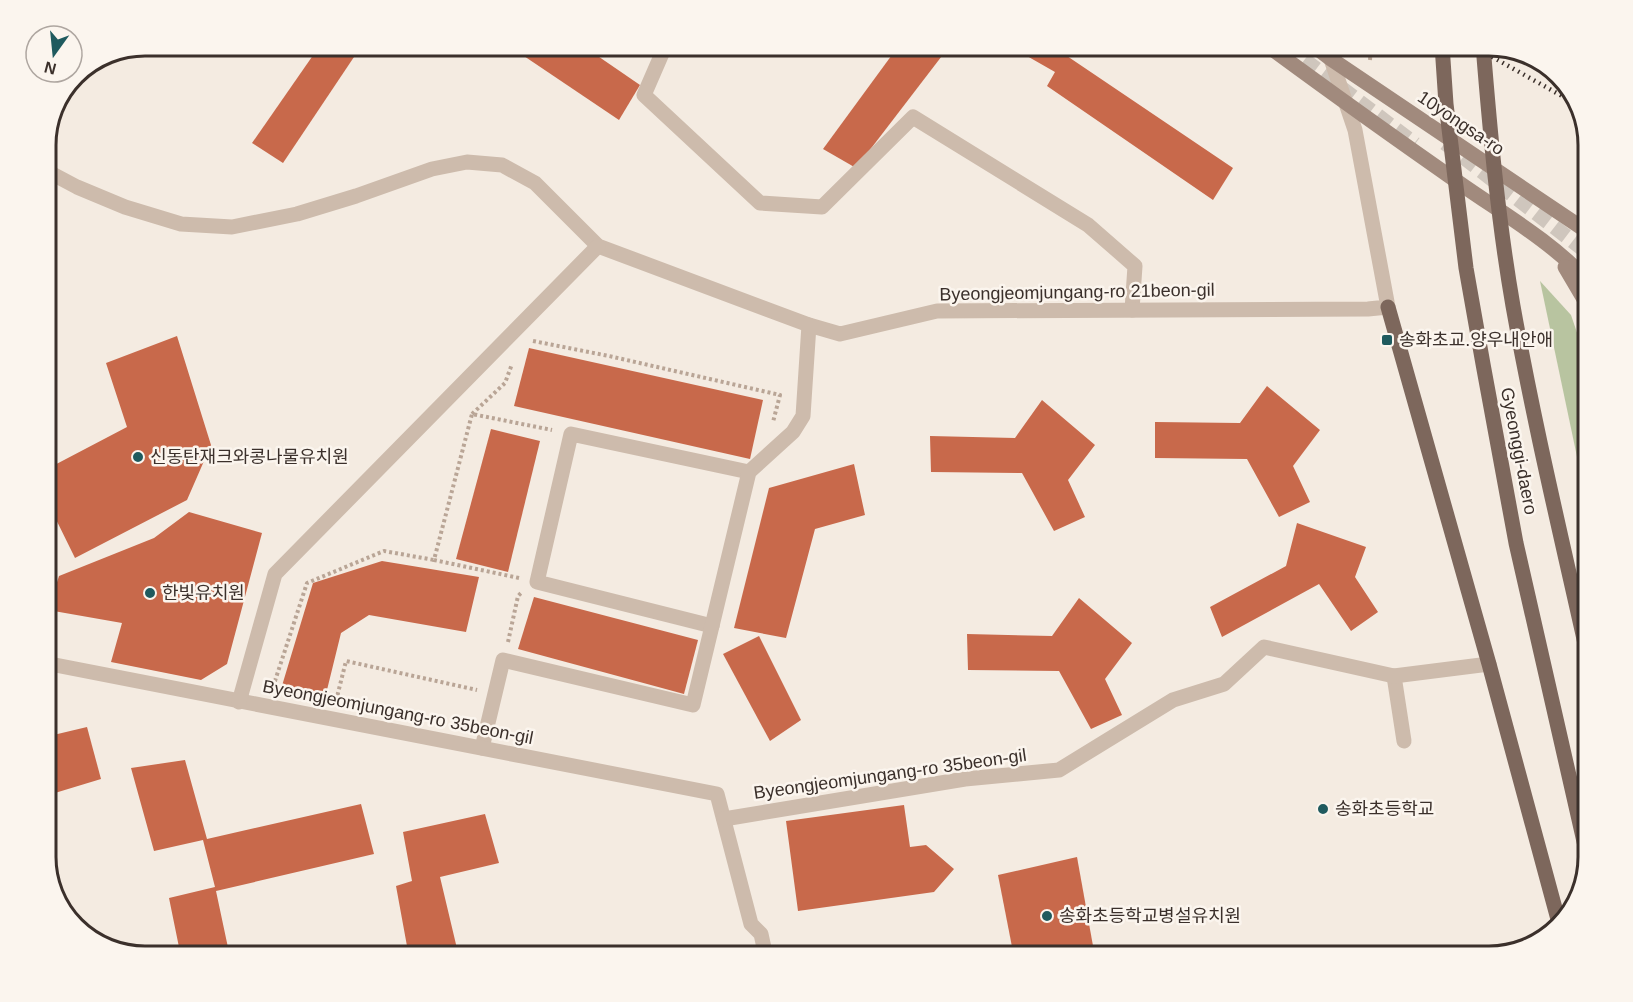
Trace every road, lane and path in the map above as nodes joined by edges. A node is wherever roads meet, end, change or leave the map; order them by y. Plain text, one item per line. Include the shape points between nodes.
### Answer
1 (661, 56) edge
2 (1281, 56) edge
3 (1327, 56) edge
4 (1443, 56) edge
5 (1484, 56) edge
6 (1331, 59) junction
7 (1347, 105) junction
8 (56, 176) edge
9 (1577, 224) edge
10 (1536, 237) junction
11 (598, 246) junction
12 (1577, 270) edge
13 (1577, 287) edge
14 (1388, 307) junction
15 (1132, 310) junction
16 (809, 325) junction
17 (524, 339) dead end
18 (515, 355) dead end
19 (472, 414) junction
20 (571, 434) junction
21 (764, 459) junction
22 (749, 472) junction
23 (434, 560) junction
24 (537, 582) junction
25 (1578, 611) edge
26 (712, 626) junction
27 (504, 660) junction
28 (1489, 664) junction
29 (56, 665) edge
30 (1394, 676) junction
31 (479, 690) dead end
32 (271, 691) dead end
33 (239, 702) junction
34 (335, 704) dead end
35 (1404, 741) dead end
36 (482, 748) junction
37 (1578, 815) edge
38 (724, 819) junction
39 (1557, 914) edge
40 (764, 946) edge

1 - 15 street via 644,95 760,203 822,207 913,117 1088,225 1136,266
2 - 7 street
3 - 6 street, 10yongsa-ro
4 - 37 main road, Gyeonggi-daero via 1466,268 1483,364 1516,543
5 - 25 main road, Gyeonggi-daero via 1513,305
6 - 7 street
6 - 9 street, 10yongsa-ro
7 - 10 street
7 - 14 street
8 - 11 street, Byeongjeomjungang-ro 21beon-gil via 125,207 181,224 232,227 297,214 432,168 467,162 502,165 535,183
10 - 12 street
10 - 13 street via 1562,260
11 - 16 street, Byeongjeomjungang-ro 21beon-gil
11 - 33 street via 275,574
14 - 15 street, Byeongjeomjungang-ro 21beon-gil
14 - 28 main road
15 - 16 street, Byeongjeomjungang-ro 21beon-gil via 937,311 840,334
16 - 21 street via 803,416 793,432
17 - 21 path via 780,395
18 - 19 path via 505,383
19 - 20 path
19 - 23 path
20 - 22 street
20 - 24 street
21 - 22 street
22 - 26 street
23 - 24 path
23 - 32 path via 384,551 307,583
24 - 26 street
24 - 27 path via 518,596
26 - 27 street via 693,705
27 - 36 street
28 - 30 street, Byeongjeomjungang-ro 35beon-gil
28 - 39 main road
29 - 33 street, Byeongjeomjungang-ro 35beon-gil
30 - 35 street
30 - 38 street, Byeongjeomjungang-ro 35beon-gil via 1264,646 1224,684 1173,700 1059,770 965,779
31 - 34 path via 346,661
33 - 36 street, Byeongjeomjungang-ro 35beon-gil
36 - 38 street, Byeongjeomjungang-ro 35beon-gil via 717,794
38 - 40 street, Byeongjeomjungang-ro 35beon-gil via 751,924 761,934

